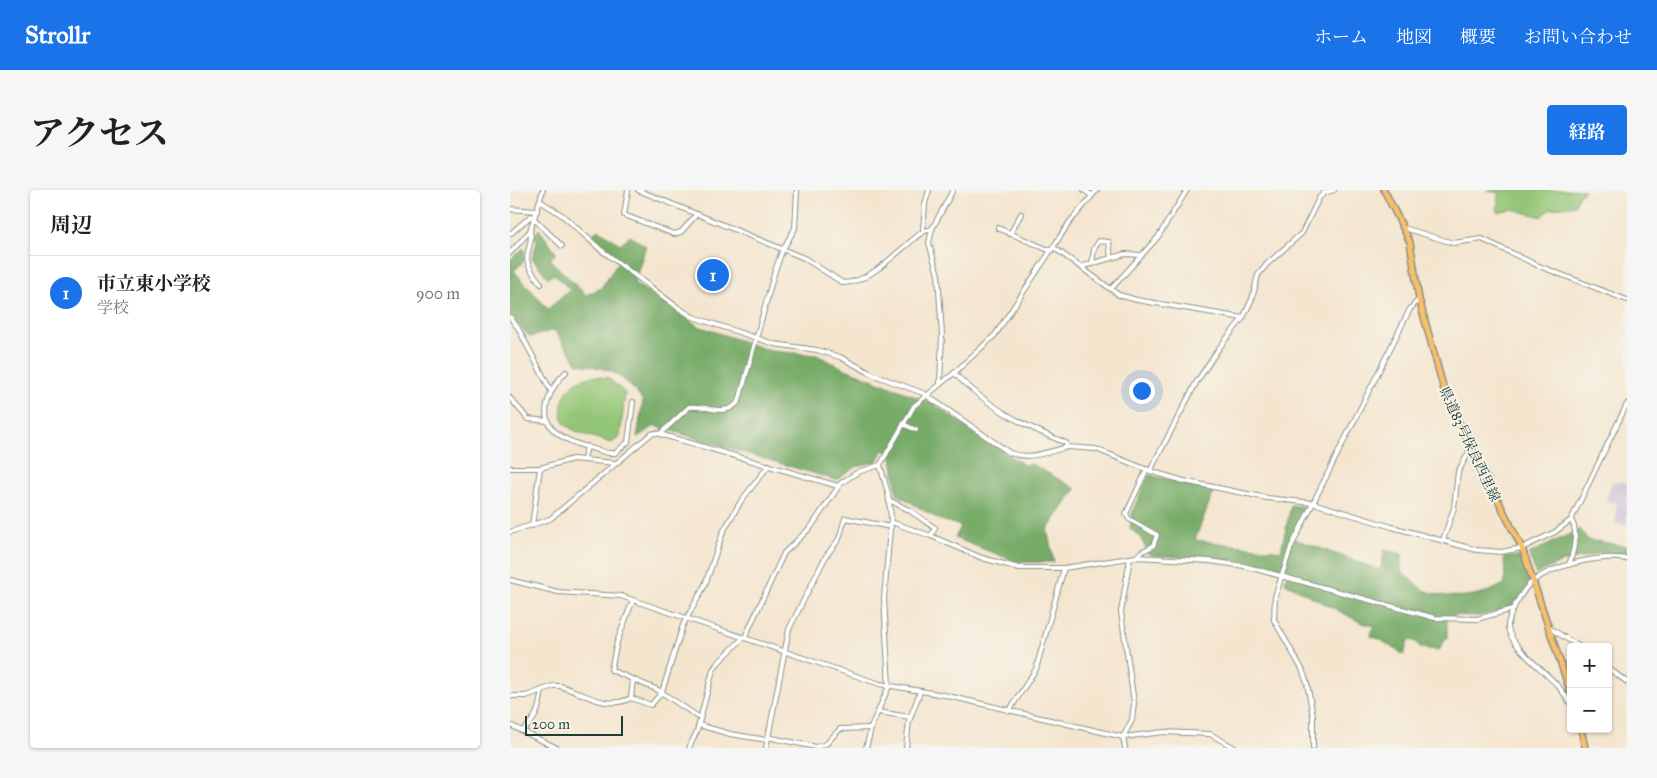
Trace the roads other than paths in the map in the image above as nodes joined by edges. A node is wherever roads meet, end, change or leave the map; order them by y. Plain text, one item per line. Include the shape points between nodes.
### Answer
1 (543, 190) edge
2 (628, 190) edge
3 (638, 190) edge
4 (797, 190) edge
5 (929, 190) edge
6 (953, 190) edge
7 (1084, 190) edge
8 (1097, 190) edge
9 (1187, 190) edge
10 (1334, 190) edge
11 (1384, 190) edge
12 (1091, 195) junction
13 (540, 201) junction
14 (510, 209) edge
15 (537, 211) junction
16 (697, 214) junction
17 (1021, 214) dead end
18 (535, 218) junction
19 (998, 228) dead end
20 (1404, 228) junction
21 (932, 229) junction
22 (923, 230) junction
23 (530, 231) junction
24 (510, 234) edge
25 (1010, 234) junction
26 (562, 246) dead end
27 (1052, 249) junction
28 (782, 250) junction
29 (510, 253) edge
30 (1142, 255) junction
31 (1110, 258) junction
32 (1092, 264) junction
33 (1080, 267) junction
34 (541, 284) dead end
35 (1111, 289) junction
36 (1419, 299) junction
37 (1627, 300) edge
38 (510, 317) edge
39 (1243, 318) junction
40 (755, 338) junction
41 (566, 372) dead end
42 (954, 374) junction
43 (940, 384) junction
44 (551, 390) junction
45 (927, 395) junction
46 (510, 398) edge
47 (633, 402) dead end
48 (1627, 404) edge
49 (548, 421) junction
50 (903, 424) junction
51 (916, 430) dead end
52 (660, 434) junction
53 (587, 446) junction
54 (1067, 447) junction
55 (1471, 448) junction
56 (620, 449) junction
57 (624, 456) junction
58 (584, 459) junction
59 (615, 463) junction
60 (880, 465) junction
61 (769, 466) junction
62 (510, 468) edge
63 (540, 468) junction
64 (1148, 470) junction
65 (838, 486) junction
66 (889, 500) junction
67 (1313, 503) junction
68 (1570, 520) junction
69 (891, 524) junction
70 (532, 526) junction
71 (510, 532) edge
72 (932, 536) junction
73 (1443, 540) junction
74 (1522, 548) junction
75 (1136, 557) junction
76 (1130, 558) junction
77 (1627, 559) edge
78 (1569, 565) junction
79 (1064, 568) junction
80 (1282, 576) junction
81 (510, 580) edge
82 (1533, 581) junction
83 (633, 600) junction
84 (1513, 609) junction
85 (686, 617) junction
86 (1548, 627) junction
87 (744, 637) junction
88 (1574, 643) edge
89 (785, 652) junction
90 (1612, 671) edge
91 (633, 680) junction
92 (1627, 682) edge
93 (889, 686) junction
94 (1569, 688) edge
95 (542, 690) junction
96 (662, 692) junction
97 (920, 692) junction
98 (510, 696) edge
99 (630, 698) junction
100 (1567, 699) edge
101 (1009, 711) junction
102 (878, 712) junction
103 (910, 717) junction
104 (700, 718) junction
105 (510, 725) edge
106 (699, 725) junction
107 (871, 728) junction
108 (522, 731) junction
109 (1583, 733) edge
110 (1123, 737) junction
111 (767, 739) junction
112 (557, 748) edge
113 (689, 748) edge
114 (766, 748) edge
115 (866, 748) edge
116 (906, 748) edge
117 (1125, 748) edge
118 (1235, 748) edge
119 (1312, 748) edge
120 (1585, 748) edge

1 - 13 street
2 - 16 street via 624,215 674,234 681,232
3 - 16 street
4 - 28 street via 795,228
5 - 22 street
6 - 21 street
7 - 12 street
8 - 12 street
9 - 30 street via 1158,237
10 - 39 street via 1319,198 1302,233 1263,268
11 - 20 main road, 県道83号保良西里線
12 - 27 street
13 - 15 street
13 - 40 street via 562,214 600,249 685,312
14 - 15 street
15 - 18 street
16 - 28 street
17 - 25 street
18 - 23 street
18 - 24 street via 528,217
18 - 26 street
19 - 25 street
20 - 36 main road, 県道83号保良西里線 via 1410,242
20 - 37 street via 1453,243 1482,238 1538,266
21 - 22 street
21 - 43 street via 929,243 938,275 942,335
22 - 28 street via 853,283 838,281 804,258
23 - 29 street
23 - 34 street via 532,240 527,262
25 - 27 street
27 - 33 street
27 - 42 street via 996,334
28 - 40 street
30 - 31 street
30 - 35 street
31 - 32 street
31 - 32 street via 1110,242 1099,240
32 - 33 street
33 - 35 street
35 - 39 street via 1137,300
36 - 55 main road, 県道83号保良西里線 via 1443,389
36 - 67 street via 1410,309
38 - 44 street
39 - 64 street via 1196,383
40 - 45 street via 840,357 874,376
40 - 52 street via 745,384 735,406 724,410 689,407
41 - 44 street
42 - 43 street
42 - 54 street via 993,407 1066,443
43 - 45 street
44 - 49 street
45 - 50 street via 914,406
45 - 54 street via 1010,453 1036,455
46 - 49 street via 528,419
47 - 56 street via 628,442
48 - 68 street
49 - 53 street via 558,434
50 - 51 street
50 - 60 street
52 - 57 street via 651,434
52 - 61 street
53 - 56 street via 612,454
53 - 58 street
54 - 64 street via 1096,449
55 - 73 street via 1458,472 1454,508
55 - 74 main road, 県道83号保良西里線
56 - 57 street
57 - 59 street
58 - 59 street
58 - 63 street via 561,460
59 - 70 street via 550,519
60 - 65 street via 849,476
60 - 66 street
61 - 65 street
61 - 85 street via 728,522 705,585
62 - 63 street
63 - 70 street
64 - 67 street via 1177,480 1255,496
64 - 75 street via 1126,514 1157,535 1153,546
65 - 87 street via 811,527 780,557
66 - 69 street
66 - 72 street via 935,528
67 - 73 street
67 - 80 street
68 - 74 street via 1554,533
68 - 78 street via 1574,528
69 - 72 street
69 - 89 street via 845,518 839,539 826,556 789,628
69 - 93 street via 884,599
70 - 71 street
72 - 79 street via 1001,564 1019,568
73 - 74 street via 1492,552
74 - 82 main road, 県道83号保良西里線
75 - 76 street
75 - 80 street via 1210,561
76 - 79 street
76 - 110 street via 1121,612 1134,703 1132,720
77 - 78 street via 1601,558
78 - 82 street
79 - 101 street via 1036,669
80 - 84 street via 1435,618 1477,619
80 - 119 street via 1275,597 1274,620 1302,669 1312,716
81 - 83 street via 558,592 606,594
82 - 84 street
82 - 86 main road, 県道83号保良西里線
83 - 85 street
83 - 91 street via 617,642 611,670
84 - 100 street via 1509,630 1526,655
85 - 87 street
85 - 96 street
86 - 88 street
86 - 94 main road, 県道83号保良西里線
87 - 89 street
87 - 104 street via 713,670
89 - 93 street
89 - 111 street
90 - 92 street
91 - 96 street
91 - 99 street
93 - 97 street
93 - 102 street
95 - 98 street via 526,696
95 - 99 street via 560,686 608,703
95 - 108 street via 538,713
96 - 99 street via 651,705
96 - 104 street
97 - 101 street
97 - 103 street
101 - 110 street
102 - 103 street
102 - 107 street
103 - 116 street
104 - 106 street
105 - 108 street
106 - 111 street via 730,734
106 - 113 street
107 - 111 street via 843,728 826,744 816,747
107 - 115 street
108 - 112 street
109 - 120 main road
110 - 117 street
110 - 118 street via 1197,732 1210,734
111 - 114 street

